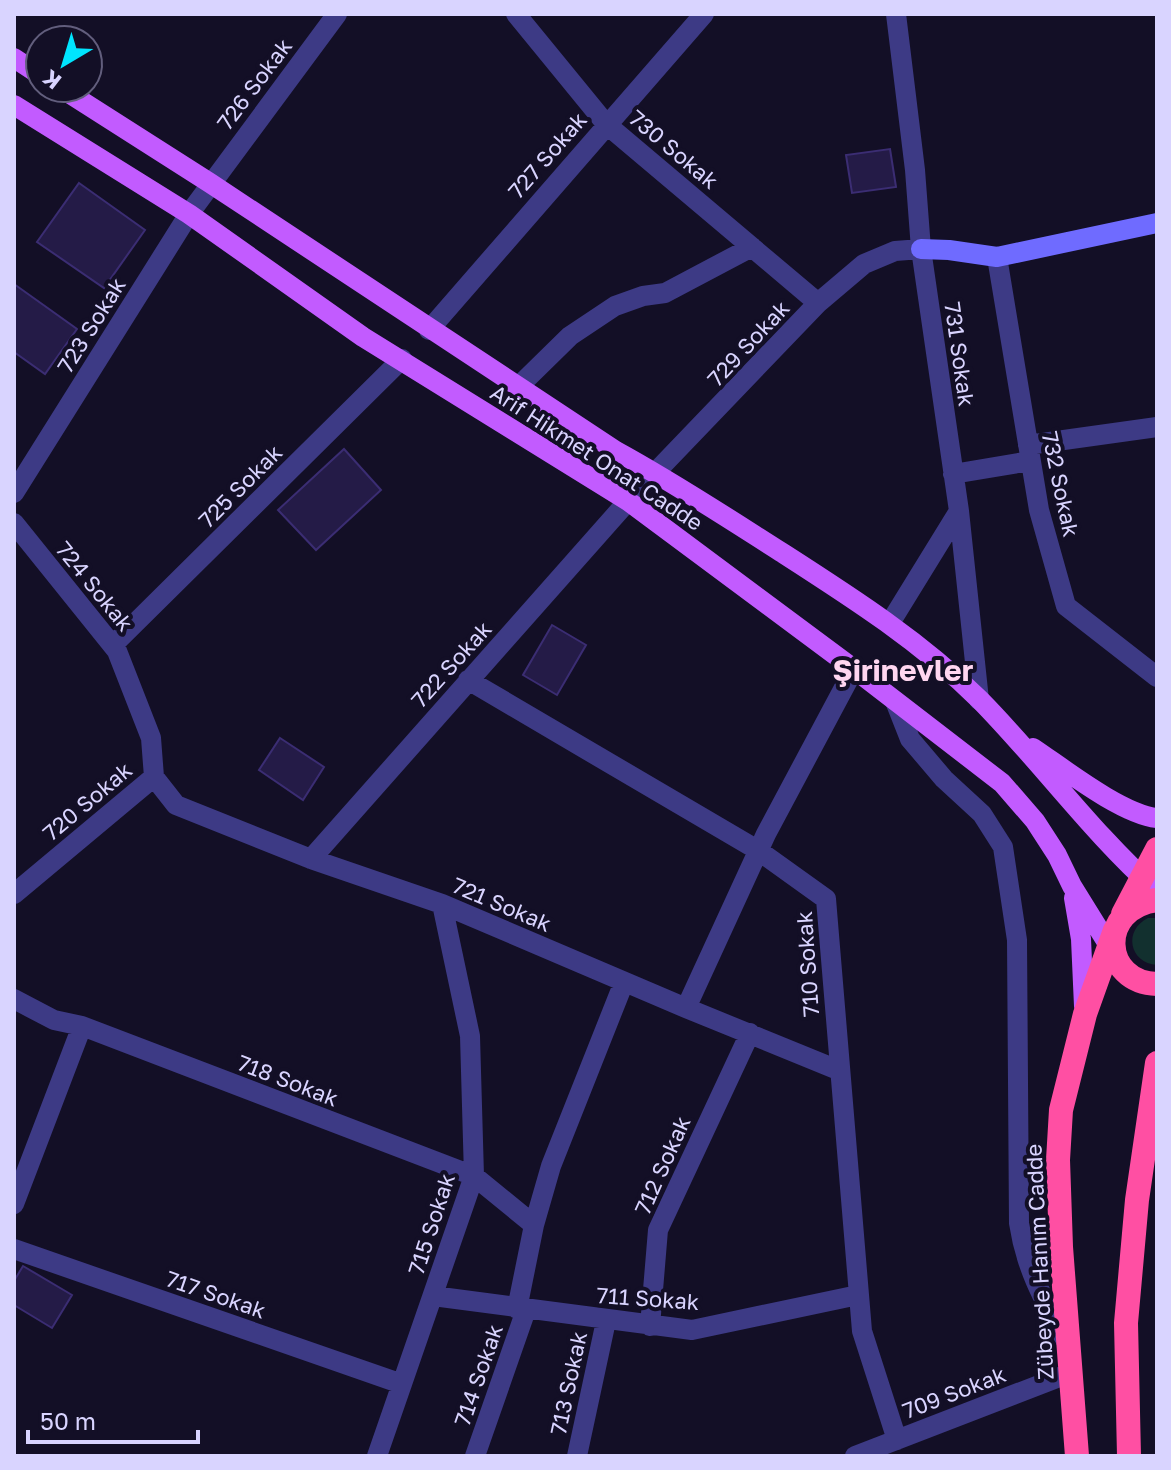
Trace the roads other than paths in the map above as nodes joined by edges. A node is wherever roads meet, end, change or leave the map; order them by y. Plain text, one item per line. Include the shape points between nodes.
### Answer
1 (337, 14) edge
2 (516, 14) edge
3 (704, 14) edge
4 (896, 14) edge
5 (86, 104) edge
6 (14, 105) edge
7 (606, 124) junction
8 (210, 183) junction
9 (189, 214) junction
10 (1157, 223) edge
11 (752, 247) junction
12 (921, 249) junction
13 (997, 257) junction
14 (818, 303) junction
15 (429, 330) junction
16 (402, 359) junction
17 (518, 387) junction
18 (1157, 427) edge
19 (1029, 453) junction
20 (657, 473) junction
21 (953, 474) junction
22 (14, 493) edge
23 (628, 501) junction
24 (959, 511) junction
25 (14, 523) edge
26 (890, 623) junction
27 (113, 645) junction
28 (854, 669) junction
29 (1157, 677) edge
30 (468, 680) junction
31 (979, 700) junction
32 (895, 701) junction
33 (1010, 733) junction
34 (154, 777) junction
35 (1157, 818) edge
36 (1157, 849) edge
37 (759, 851) junction
38 (311, 859) junction
39 (1150, 884) edge
40 (1072, 886) junction
41 (14, 894) edge
42 (1157, 900) edge
43 (442, 904) junction
44 (1115, 938) junction
45 (624, 982) junction
46 (1157, 984) edge
47 (14, 999) edge
48 (686, 1008) junction
49 (1084, 1017) junction
50 (82, 1026) junction
51 (750, 1033) junction
52 (1157, 1063) edge
53 (838, 1070) junction
54 (474, 1176) junction
55 (14, 1204) edge
56 (534, 1225) junction
57 (14, 1249) edge
58 (858, 1295) junction
59 (433, 1296) junction
60 (521, 1309) junction
61 (606, 1321) junction
62 (650, 1326) junction
63 (1068, 1344) junction
64 (1070, 1373) junction
65 (402, 1384) junction
66 (897, 1440) junction
67 (377, 1456) edge
68 (475, 1456) edge
69 (577, 1456) edge
70 (855, 1456) edge
71 (1077, 1456) edge
72 (1129, 1456) edge

1 - 8 street, 726 Sokak
2 - 7 street, 730 Sokak
3 - 7 street, 727 Sokak
4 - 12 street, 731 Sokak
5 - 8 main road, Arif Hikmet Onat Cadde
6 - 9 main road, Arif Hikmet Onat Cadde
7 - 11 street, 730 Sokak
7 - 15 street, 727 Sokak
8 - 9 street, 723 Sokak
8 - 15 main road, Arif Hikmet Onat Cadde
9 - 16 main road, Arif Hikmet Onat Cadde
9 - 22 street, 723 Sokak
10 - 13 street
11 - 14 street, 730 Sokak
11 - 17 street via 665,293 615,306 570,336
12 - 13 street
12 - 14 street, 729 Sokak via 895,251 864,264
12 - 21 street, 731 Sokak
13 - 19 street, 732 Sokak
14 - 20 street, 729 Sokak
15 - 17 main road, Arif Hikmet Onat Cadde
16 - 23 main road, Arif Hikmet Onat Cadde
16 - 27 street, 725 Sokak
17 - 20 main road, Arif Hikmet Onat Cadde
18 - 19 street
19 - 21 street
19 - 29 street, 732 Sokak via 1066,606
20 - 23 street, 729 Sokak
20 - 26 main road, Arif Hikmet Onat Cadde
21 - 24 street, 731 Sokak
23 - 28 main road, Arif Hikmet Onat Cadde
23 - 30 street, 722 Sokak
24 - 26 street
24 - 31 street, 731 Sokak
25 - 27 street, 724 Sokak
26 - 31 main road, Arif Hikmet Onat Cadde
27 - 34 street, 724 Sokak via 151,738
28 - 32 main road, Arif Hikmet Onat Cadde
28 - 37 street
30 - 37 street, 710 Sokak
30 - 38 street, 722 Sokak
31 - 33 main road, Arif Hikmet Onat Cadde
32 - 40 main road, Arif Hikmet Onat Cadde via 1002,783 1035,821
32 - 63 street via 910,739 982,814 1003,847 1017,940 1019,1223 1034,1281
33 - 35 main road via 1091,788
33 - 39 main road, Arif Hikmet Onat Cadde via 1085,820
34 - 38 street, 721 Sokak via 176,805
34 - 41 street, 720 Sokak
36 - 39 highway, Zübeyde Hanım Cadde
37 - 48 street
37 - 53 street, 710 Sokak via 826,899
38 - 43 street, 721 Sokak
39 - 44 highway, Zübeyde Hanım Cadde
40 - 44 main road, Arif Hikmet Onat Cadde
40 - 49 main road via 1081,939
42 - 44 highway via 1130,908
43 - 45 street, 721 Sokak
43 - 54 street, 715 Sokak via 470,1036
44 - 46 highway via 1124,970 1134,979
44 - 49 highway, Zübeyde Hanım Cadde
45 - 48 street, 721 Sokak
45 - 56 street, 714 Sokak via 551,1166
47 - 50 street, 718 Sokak via 54,1020
48 - 51 street, 721 Sokak
49 - 63 highway, Zübeyde Hanım Cadde via 1061,1110 1058,1160
50 - 54 street, 718 Sokak
50 - 55 street
51 - 53 street, 721 Sokak
51 - 62 street, 712 Sokak via 658,1230
52 - 72 highway via 1126,1323
53 - 58 street, 710 Sokak
54 - 56 street, 718 Sokak
54 - 59 street, 715 Sokak
56 - 60 street, 714 Sokak
57 - 65 street, 717 Sokak
58 - 62 street, 711 Sokak via 692,1330
58 - 66 street, 710 Sokak via 862,1331
59 - 60 street, 711 Sokak
59 - 65 street, 715 Sokak
60 - 61 street, 711 Sokak
60 - 68 street, 714 Sokak
61 - 62 street, 711 Sokak
61 - 69 street, 713 Sokak
63 - 64 highway, Zübeyde Hanım Cadde
64 - 66 street, 709 Sokak
64 - 71 highway, Zübeyde Hanım Cadde
65 - 67 street, 715 Sokak
66 - 70 street, 709 Sokak

